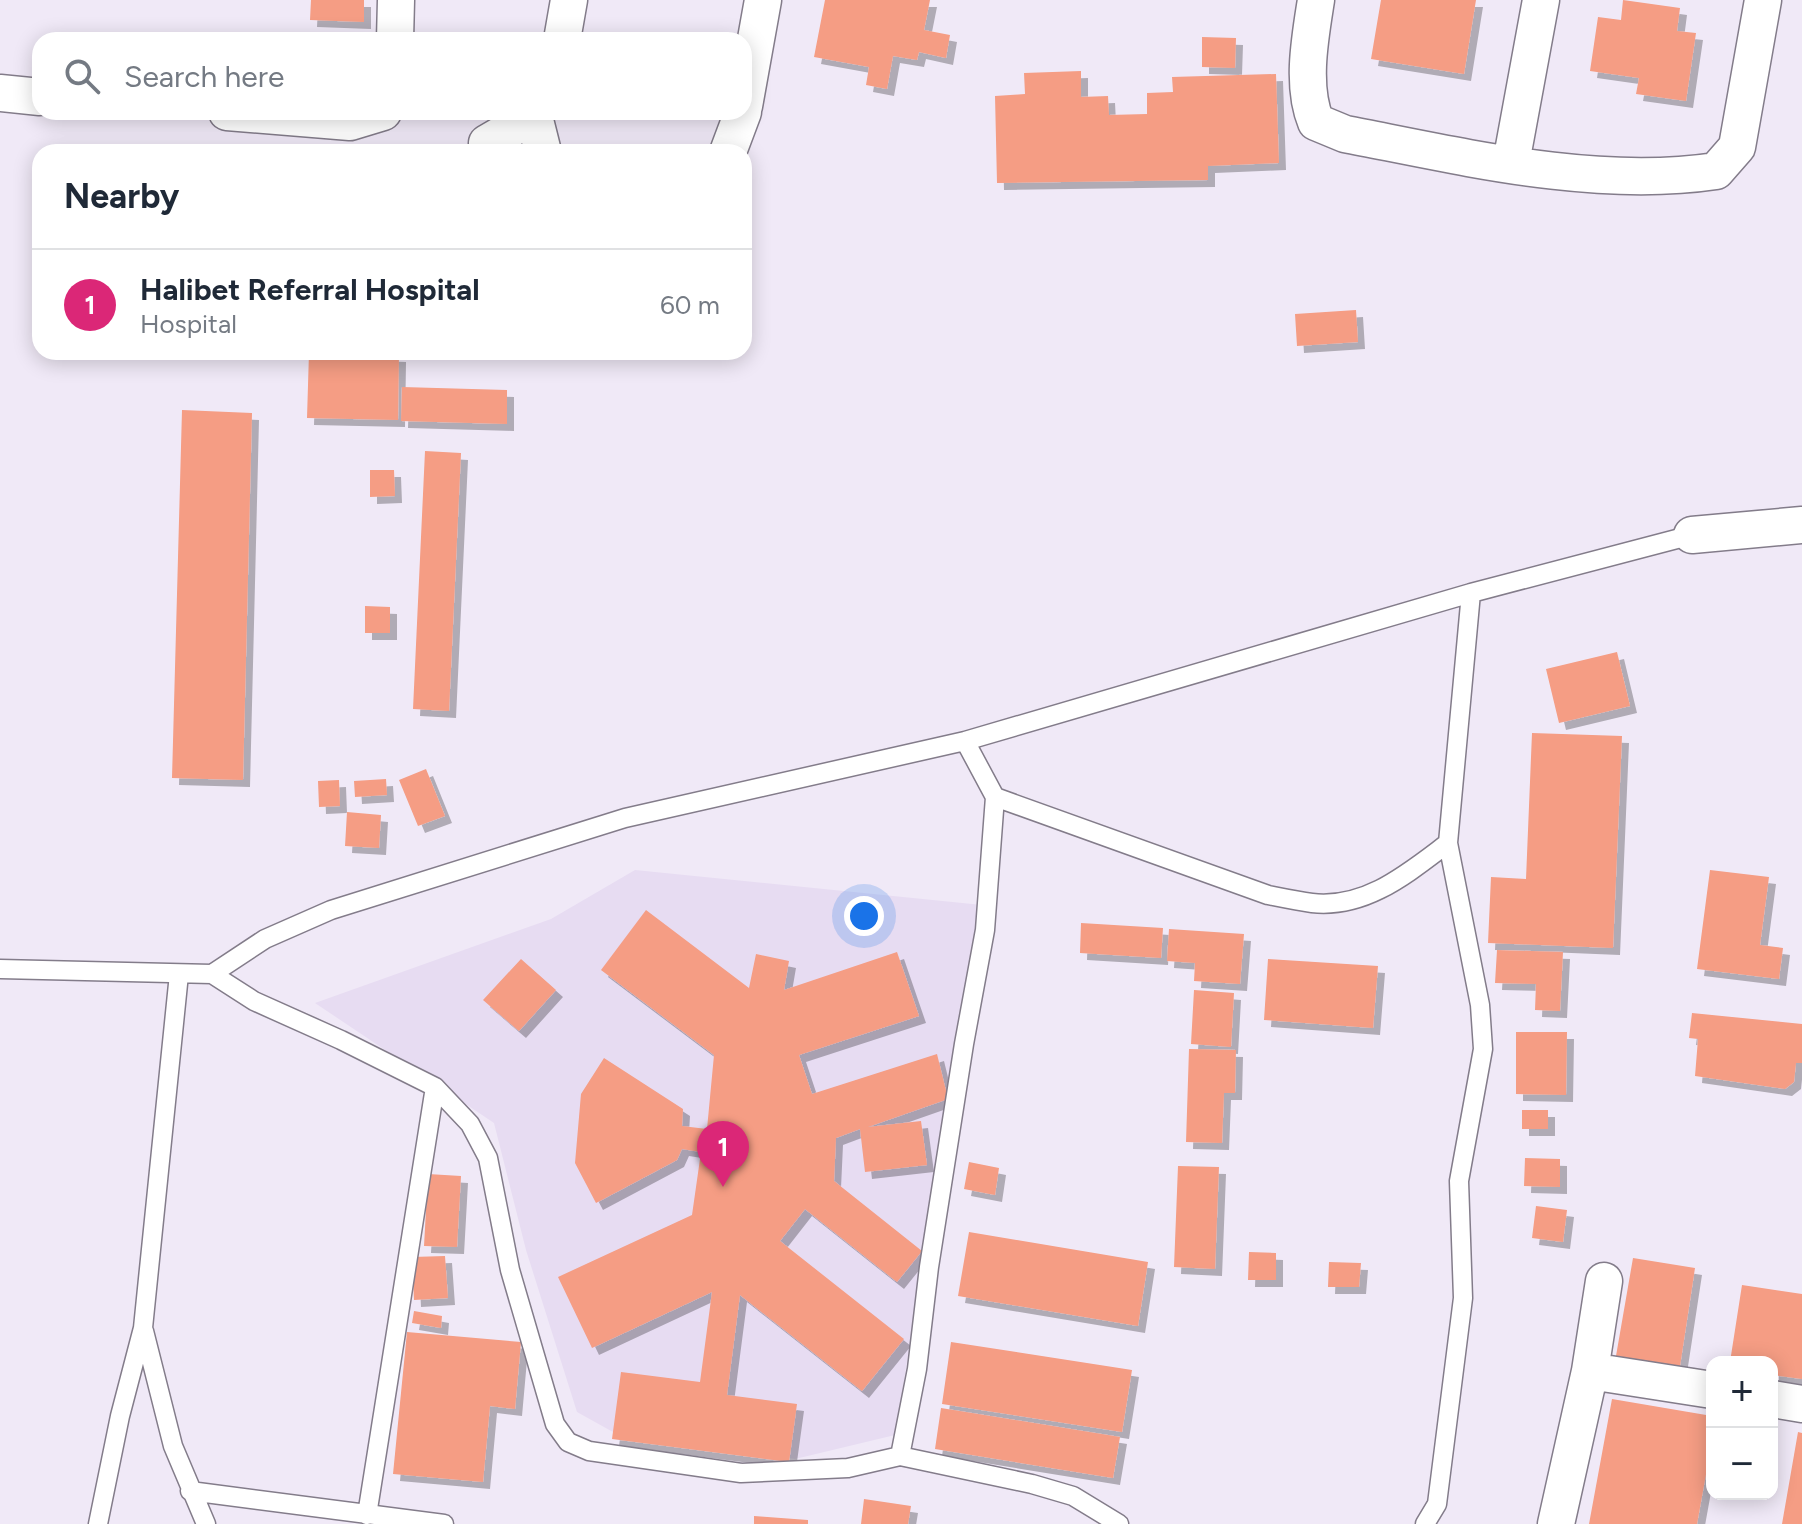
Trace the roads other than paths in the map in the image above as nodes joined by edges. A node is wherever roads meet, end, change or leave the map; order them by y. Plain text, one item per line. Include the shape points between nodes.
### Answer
1 (396, 0) edge
2 (569, 0) edge
3 (763, 0) edge
4 (1316, 0) edge
5 (1541, 0) edge
6 (1763, 0) edge
7 (395, 32) edge
8 (563, 32) edge
9 (752, 61) edge
10 (0, 93) edge
11 (32, 96) edge
12 (325, 120) edge
13 (357, 120) edge
14 (522, 120) edge
15 (533, 120) edge
16 (740, 120) edge
17 (487, 143) dead end
18 (541, 144) edge
19 (731, 144) edge
20 (1511, 163) junction
21 (1802, 525) edge
22 (1692, 535) joint
23 (1471, 593) junction
24 (965, 741) junction
25 (995, 797) junction
26 (1448, 843) junction
27 (0, 969) edge
28 (179, 974) junction
29 (212, 974) junction
30 (435, 1087) junction
31 (1604, 1281) dead end
32 (143, 1328) junction
33 (1590, 1371) junction
34 (1706, 1389) edge
35 (1778, 1400) edge
36 (1802, 1404) edge
37 (900, 1456) junction
38 (190, 1491) junction
39 (367, 1515) junction
40 (98, 1524) edge
41 (206, 1524) edge
42 (444, 1524) edge
43 (1119, 1524) edge
44 (1425, 1524) edge
45 (1556, 1524) edge

1 - 7 street
2 - 8 street
3 - 9 street
4 - 20 street via 1309,68 1309,105 1316,122 1345,134
5 - 20 street
6 - 20 street via 1737,147 1716,171 1678,177 1560,172
10 - 11 street
12 - 13 street
14 - 17 street
15 - 18 street
16 - 19 street
21 - 22 street
22 - 23 lane
23 - 24 lane
23 - 26 lane
24 - 25 lane
24 - 29 lane via 625,818 331,910 265,939
25 - 26 lane via 1268,895 1315,904 1356,899 1392,884
25 - 37 lane via 985,930
26 - 44 lane via 1480,1005 1483,1049 1459,1181 1463,1298 1437,1504
27 - 28 lane
28 - 29 lane
28 - 32 lane
29 - 30 lane via 254,1001
30 - 37 lane via 470,1124 488,1158 510,1270 555,1424 568,1442 589,1451 741,1473 848,1468
30 - 39 lane
31 - 33 street
32 - 38 lane
32 - 40 lane
33 - 34 street
33 - 45 street
35 - 36 street
37 - 43 lane via 1073,1496
38 - 39 lane
38 - 41 lane
39 - 42 lane

